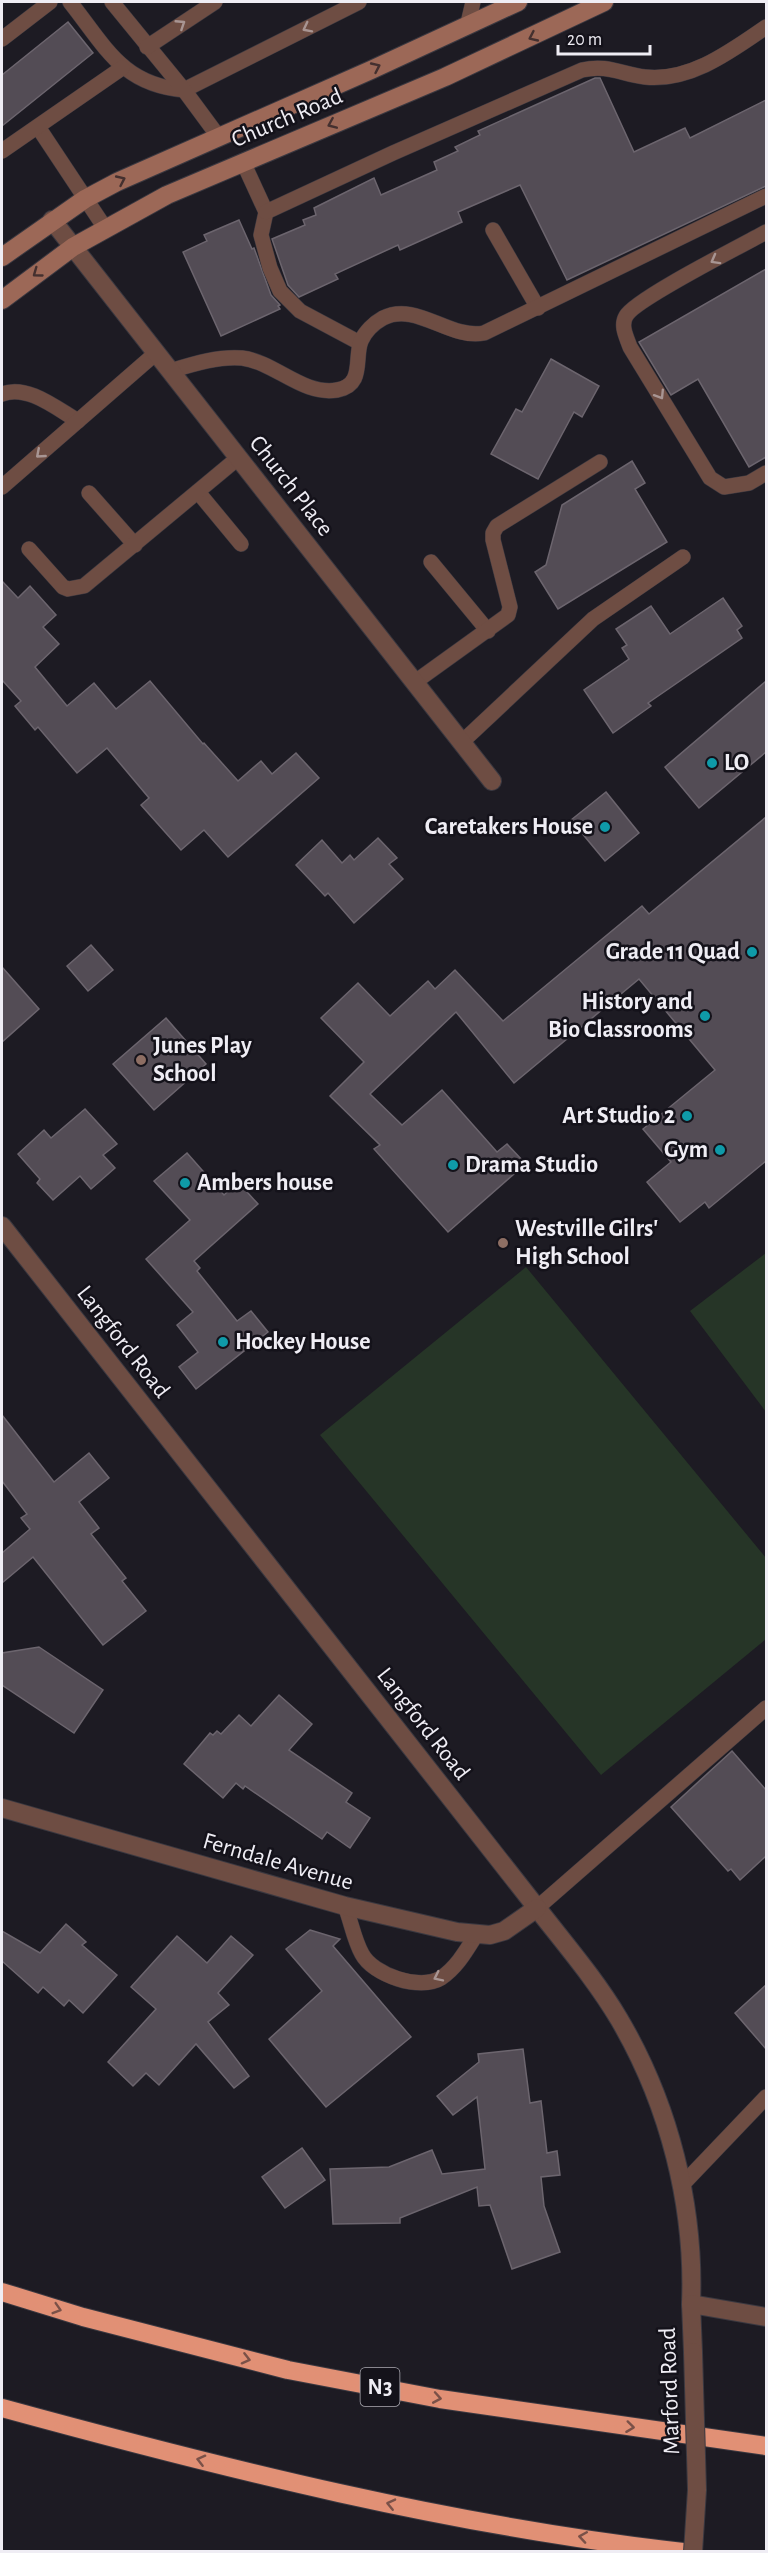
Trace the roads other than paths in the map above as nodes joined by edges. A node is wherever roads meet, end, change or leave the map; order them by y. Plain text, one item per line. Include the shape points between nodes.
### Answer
1 (50, 2) edge
2 (70, 2) edge
3 (112, 2) edge
4 (215, 2) edge
5 (359, 2) edge
6 (473, 2) edge
7 (518, 2) edge
8 (604, 2) edge
9 (468, 23) junction
10 (766, 27) edge
11 (2, 39) edge
12 (147, 47) junction
13 (122, 68) junction
14 (184, 90) junction
15 (38, 126) junction
16 (218, 136) junction
17 (2, 151) edge
18 (243, 162) junction
19 (766, 196) edge
20 (85, 199) junction
21 (266, 212) junction
22 (52, 220) junction
23 (105, 228) junction
24 (494, 230) dead end
25 (766, 232) edge
26 (73, 248) junction
27 (2, 257) edge
28 (2, 299) edge
29 (538, 308) junction
30 (360, 343) junction
31 (156, 353) junction
32 (170, 371) junction
33 (2, 394) edge
34 (78, 421) junction
35 (238, 458) junction
36 (600, 462) dead end
37 (766, 473) edge
38 (2, 487) edge
39 (198, 492) junction
40 (89, 493) dead end
41 (241, 544) dead end
42 (135, 545) junction
43 (28, 549) dead end
44 (683, 557) dead end
45 (431, 562) dead end
46 (488, 631) junction
47 (415, 682) junction
48 (462, 742) junction
49 (492, 781) dead end
50 (2, 1226) edge
51 (766, 1708) edge
52 (2, 1808) edge
53 (345, 1906) junction
54 (537, 1908) junction
55 (476, 1935) junction
56 (766, 2097) edge
57 (682, 2185) junction
58 (2, 2292) edge
59 (691, 2304) junction
60 (766, 2317) edge
61 (2, 2408) edge
62 (766, 2446) edge
63 (683, 2552) edge
64 (693, 2552) edge

1 - 11 lane
2 - 13 lane
3 - 12 lane
12 -> 4 lane
5 -> 14 lane
6 - 9 lane
7 - 9 street, Church Road
8 -> 18 street, Church Road via 444,77
16 -> 9 street, Church Road
10 - 21 lane via 688,72 655,78 597,66 582,70
12 - 14 lane
13 - 14 lane via 155,86
13 - 15 lane
14 - 16 lane
15 - 17 lane
15 - 20 lane
20 -> 16 street, Church Road
18 - 21 lane
18 - 23 street, Church Road via 167,195
19 - 29 lane
20 - 22 street, Church Road
20 - 23 lane
21 - 30 lane via 261,235 280,291 300,311
22 - 26 street, Church Place
22 - 27 street, Church Road
23 - 26 street, Church Road
24 - 29 lane
25 -> 37 lane via 644,300 626,316 623,324 630,347 710,478 724,487 748,483
26 -> 28 street, Church Road
26 - 31 street, Church Place
29 - 30 lane via 494,330 472,335 403,314 391,315 373,325
30 - 32 lane via 354,378 338,390 315,388 243,358
31 - 32 street, Church Place
31 - 34 lane
32 - 35 street, Church Place
33 - 34 lane via 27,393
34 -> 38 lane
35 - 39 lane
35 - 47 street, Church Place
36 - 46 lane via 497,526 493,540 510,607 508,615
39 - 41 lane
39 - 42 lane
40 - 42 lane
42 - 43 lane via 90,582 68,589
44 - 48 lane via 593,619
45 - 46 lane
46 - 47 lane
47 - 48 street, Church Place
48 - 49 street, Church Place
50 - 54 street, Langford Road
51 - 54 lane
52 - 53 street, Ferndale Avenue
53 - 55 street, Ferndale Avenue
55 -> 53 lane via 459,1962 439,1979 408,1981 371,1966 362,1955
54 - 55 street, Ferndale Avenue via 504,1931
54 - 57 street, Langford Road via 618,2018 656,2096
56 - 57 lane
57 - 59 street, Langford Road via 693,2275
58 -> 62 highway, N3 via 288,2370 440,2399
59 - 60 street, Marford Road
59 - 64 street, Marford Road, bridge via 697,2490
63 -> 61 highway via 429,2512 241,2470

